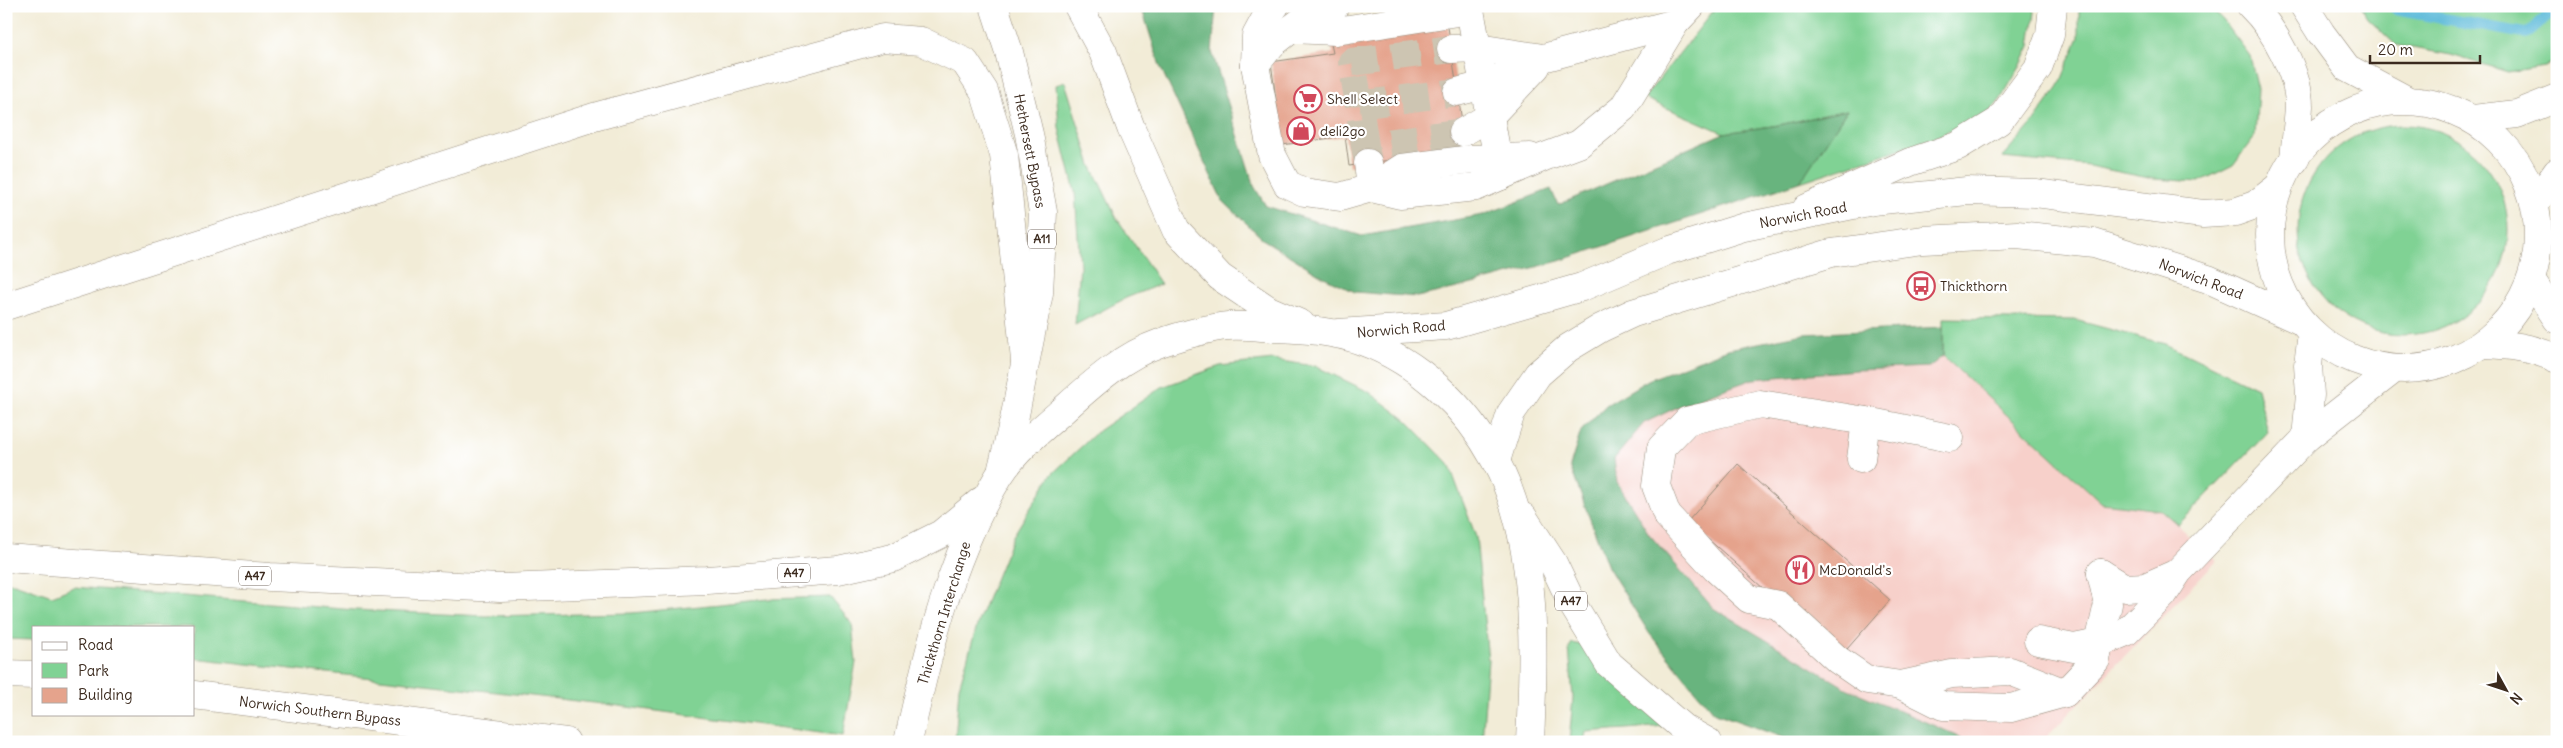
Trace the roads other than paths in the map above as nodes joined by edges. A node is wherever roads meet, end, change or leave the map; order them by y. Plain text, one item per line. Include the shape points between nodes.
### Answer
1 (994, 6) edge
2 (1078, 6) edge
3 (1275, 6) edge
4 (1335, 6) edge
5 (2053, 6) edge
6 (2251, 6) edge
7 (2304, 6) edge
8 (1468, 8) edge
9 (1683, 15) edge
10 (1291, 29) junction
11 (1478, 48) junction
12 (1451, 49) tunnel mouth
13 (1544, 58) junction
14 (1255, 65) junction
15 (1484, 85) junction
16 (1457, 92) tunnel mouth
17 (2557, 98) edge
18 (2405, 99) junction
19 (1489, 117) junction
20 (2473, 119) junction
21 (1463, 132) tunnel mouth
22 (2294, 160) junction
23 (1499, 167) junction
24 (2557, 172) edge
25 (2278, 187) junction
26 (2535, 203) junction
27 (1790, 216) junction
28 (2532, 280) junction
29 (6, 306) edge
30 (2557, 319) edge
31 (2305, 327) junction
32 (1325, 332) junction
33 (2483, 344) junction
34 (2557, 359) edge
35 (1025, 360) junction
36 (2393, 370) junction
37 (1866, 421) junction
38 (1950, 438) dead end
39 (2306, 438) junction
40 (1861, 459) dead end
41 (1496, 461) junction
42 (996, 483) junction
43 (1512, 499) junction
44 (8, 557) edge
45 (2178, 572) junction
46 (2038, 641) dead end
47 (2099, 643) junction
48 (6, 674) edge
49 (32, 675) edge
50 (1901, 685) junction
51 (2065, 693) junction
52 (195, 694) edge
53 (566, 742) edge
54 (908, 742) edge
55 (1530, 742) edge
56 (1708, 742) edge

1 - 35 main road, Hethersett Bypass / A11 via 1016,79 1043,212 1038,293
2 - 32 main road via 1103,52 1131,128 1176,230 1220,277 1269,310
3 - 14 main road via 1256,36
4 - 10 main road via 1312,13
5 - 27 main road via 2050,35 2038,68 1999,121 1958,146 1910,162
6 - 22 main road via 2266,19 2288,60 2299,104
7 - 18 main road via 2348,68
8 - 10 main road via 1336,31
8 - 11 main road
9 - 13 main road
9 - 23 main road via 1623,108 1579,144
10 - 14 main road via 1272,44
11 - 12 main road
11 - 13 main road
11 - 15 main road
13 - 15 main road
13 - 19 main road
14 - 23 main road via 1272,155 1287,184 1304,192 1340,197 1370,176 1402,168
15 - 16 main road
15 - 19 main road
17 - 20 main road, Norwich Road via 2518,114
18 - 20 main road, Norwich Road via 2438,104
18 - 22 main road, Norwich Road via 2365,104 2326,124
19 - 21 main road
19 - 23 main road
20 - 26 main road, Norwich Road via 2511,154 2529,184
22 - 25 main road, Norwich Road
24 - 26 main road
25 - 27 main road, Norwich Road via 2255,205 2235,212 2203,214 2035,193 1967,191 1874,201
25 - 31 main road, Norwich Road via 2268,222 2268,251 2280,286
26 - 28 main road, Norwich Road via 2541,243
27 - 32 main road, Norwich Road via 1744,226 1667,251 1582,288 1446,326
28 - 30 main road
28 - 33 main road, Norwich Road via 2513,314
29 - 35 main road via 594,117 883,38 921,40 965,62 984,90 1004,155
31 - 36 main road, Norwich Road via 2352,360
31 - 39 main road via 2310,394
31 - 41 main road, Norwich Road via 2208,279 2094,243 2017,235 1923,240 1831,254 1633,313 1576,343 1538,374 1511,413
32 - 41 main road, Thickthorn Interchange via 1363,341 1401,360 1450,396
32 - 42 main road, Thickthorn Interchange via 1227,326 1159,343 1116,366 1079,395 1035,434
33 - 34 main road via 2519,345
33 - 36 main road, Norwich Road via 2446,362
35 - 42 main road, Hethersett Bypass / A11 via 1014,420
36 - 39 main road
37 - 38 main road
37 - 40 main road
37 - 50 main road via 1760,404 1687,421 1661,448 1656,486 1667,515 1716,569 1749,599 1778,605 1838,660 1867,680
39 - 45 main road
41 - 43 main road, Thickthorn Interchange
42 - 44 main road, A47 via 941,534 893,558 838,570 708,580 500,588 270,577
42 - 54 main road, Thickthorn Interchange via 962,548 922,681
43 - 55 main road, Thickthorn Interchange via 1523,538 1530,601 1533,686
43 - 56 main road, A47 via 1609,664 1683,728
45 - 47 main road via 2163,595 2126,632
45 - 47 main road via 2145,587 2125,588 2100,574 2108,604
46 - 47 main road via 2074,648
47 - 51 main road via 2096,660
48 - 49 main road
50 - 51 main road via 1952,674 2010,672
50 - 51 main road via 1943,706 2011,708
52 - 53 main road, Norwich Southern Bypass

